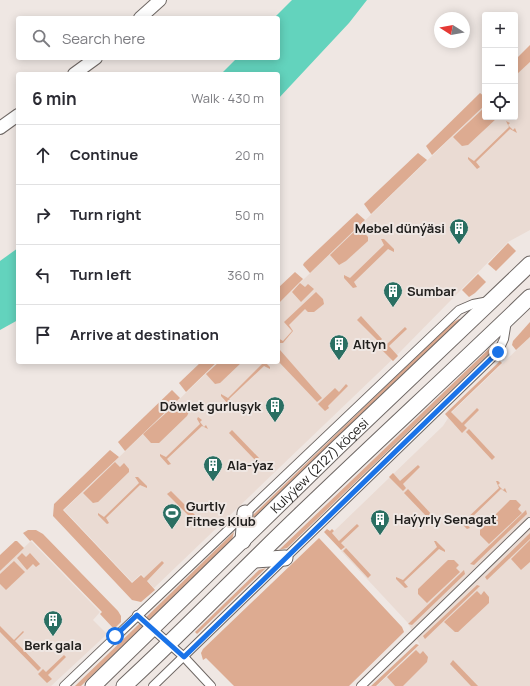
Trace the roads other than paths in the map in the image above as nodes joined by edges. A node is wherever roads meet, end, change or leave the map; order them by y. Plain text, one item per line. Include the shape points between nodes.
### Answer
1 (160, 0) edge
2 (142, 16) edge
3 (93, 60) edge
4 (77, 72) edge
5 (16, 116) edge
6 (0, 128) edge
7 (530, 264) edge
8 (530, 297) edge
9 (493, 300) junction
10 (508, 318) junction
11 (244, 513) junction
12 (530, 522) edge
13 (243, 541) junction
14 (285, 558) junction
15 (255, 560) junction
16 (137, 615) junction
17 (153, 629) junction
18 (170, 644) junction
19 (184, 657) junction
20 (64, 686) edge
21 (93, 686) edge
22 (124, 686) edge
23 (153, 686) edge
24 (211, 686) edge
25 (361, 686) edge

1 - 2 street
3 - 4 street
5 - 6 street
7 - 9 highway, Kulyýew (2127) köçesi
8 - 10 highway, Kulyýew (2127) köçesi
9 - 11 street via 459,310
9 - 13 highway, Kulyýew (2127) köçesi
10 - 14 street via 504,339 498,352
10 - 15 highway, Kulyýew (2127) köçesi via 300,514
11 - 13 highway
11 - 16 street
12 - 25 street
13 - 17 highway, Kulyýew (2127) köçesi
14 - 15 highway
14 - 19 street
15 - 18 highway, Kulyýew (2127) köçesi
16 - 17 street
16 - 20 street
17 - 18 street
17 - 21 highway, Kulyýew (2127) köçesi
18 - 19 street
18 - 22 highway, Kulyýew (2127) köçesi
19 - 23 street
19 - 24 street

